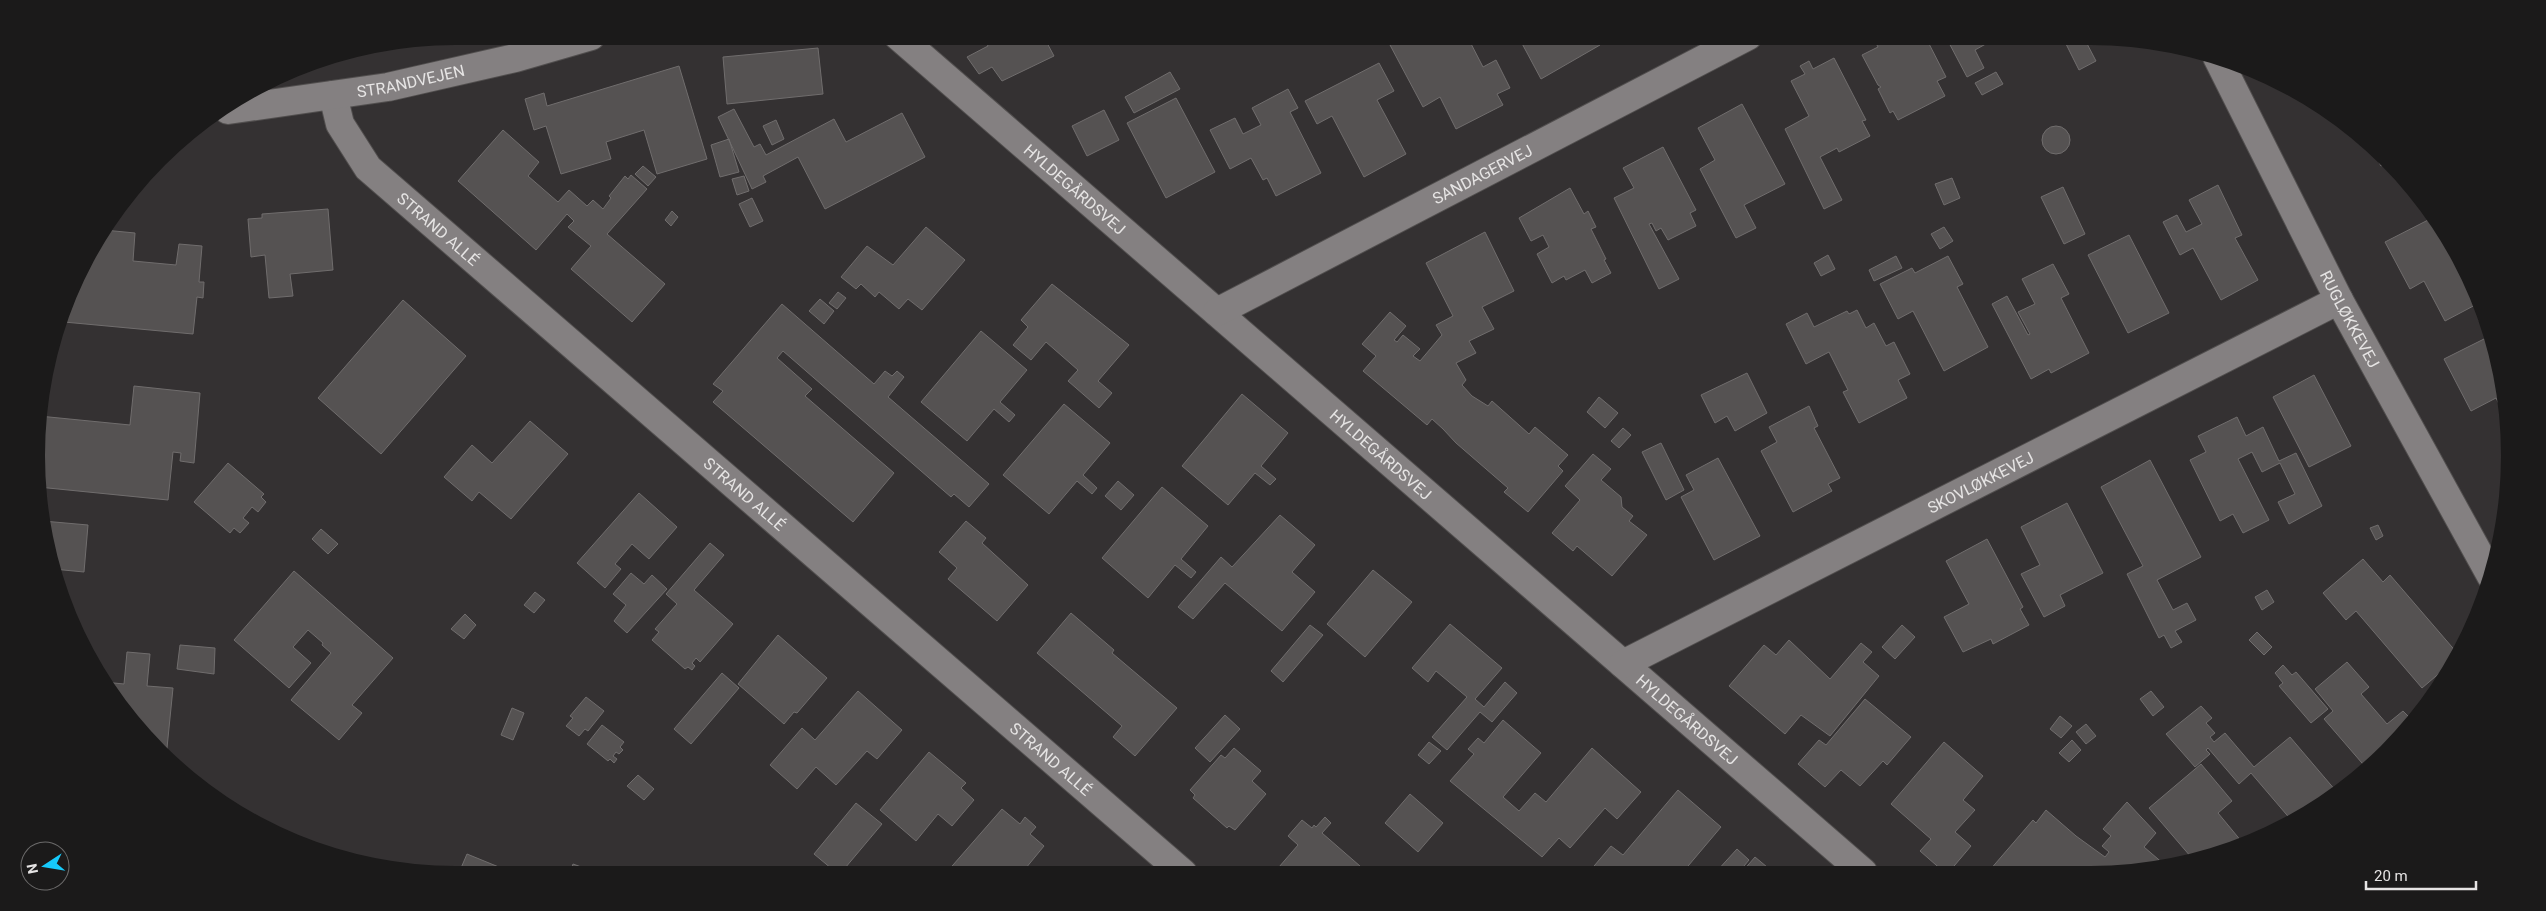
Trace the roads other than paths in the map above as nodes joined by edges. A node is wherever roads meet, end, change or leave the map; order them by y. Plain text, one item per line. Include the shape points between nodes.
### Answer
1 (560, 45) edge
2 (908, 45) edge
3 (1731, 45) edge
4 (2221, 67) edge
5 (333, 95) junction
6 (235, 109) edge
7 (2339, 300) junction
8 (1217, 312) junction
9 (2486, 566) edge
10 (1623, 664) junction
11 (1175, 866) edge
12 (1856, 866) edge

1 - 5 street, STRANDVEJEN via 388,87
2 - 8 street, HYLDEGÅRDSVEJ
3 - 8 street, SANDAGERVEJ
4 - 7 street, RUGLØKKEVEJ
5 - 6 street, STRANDVEJEN
5 - 11 street, STRAND ALLÉ via 340,124 368,168
7 - 9 street, RUGLØKKEVEJ
7 - 10 street, SKOVLØKKEVEJ
8 - 10 street, HYLDEGÅRDSVEJ
10 - 12 street, HYLDEGÅRDSVEJ

